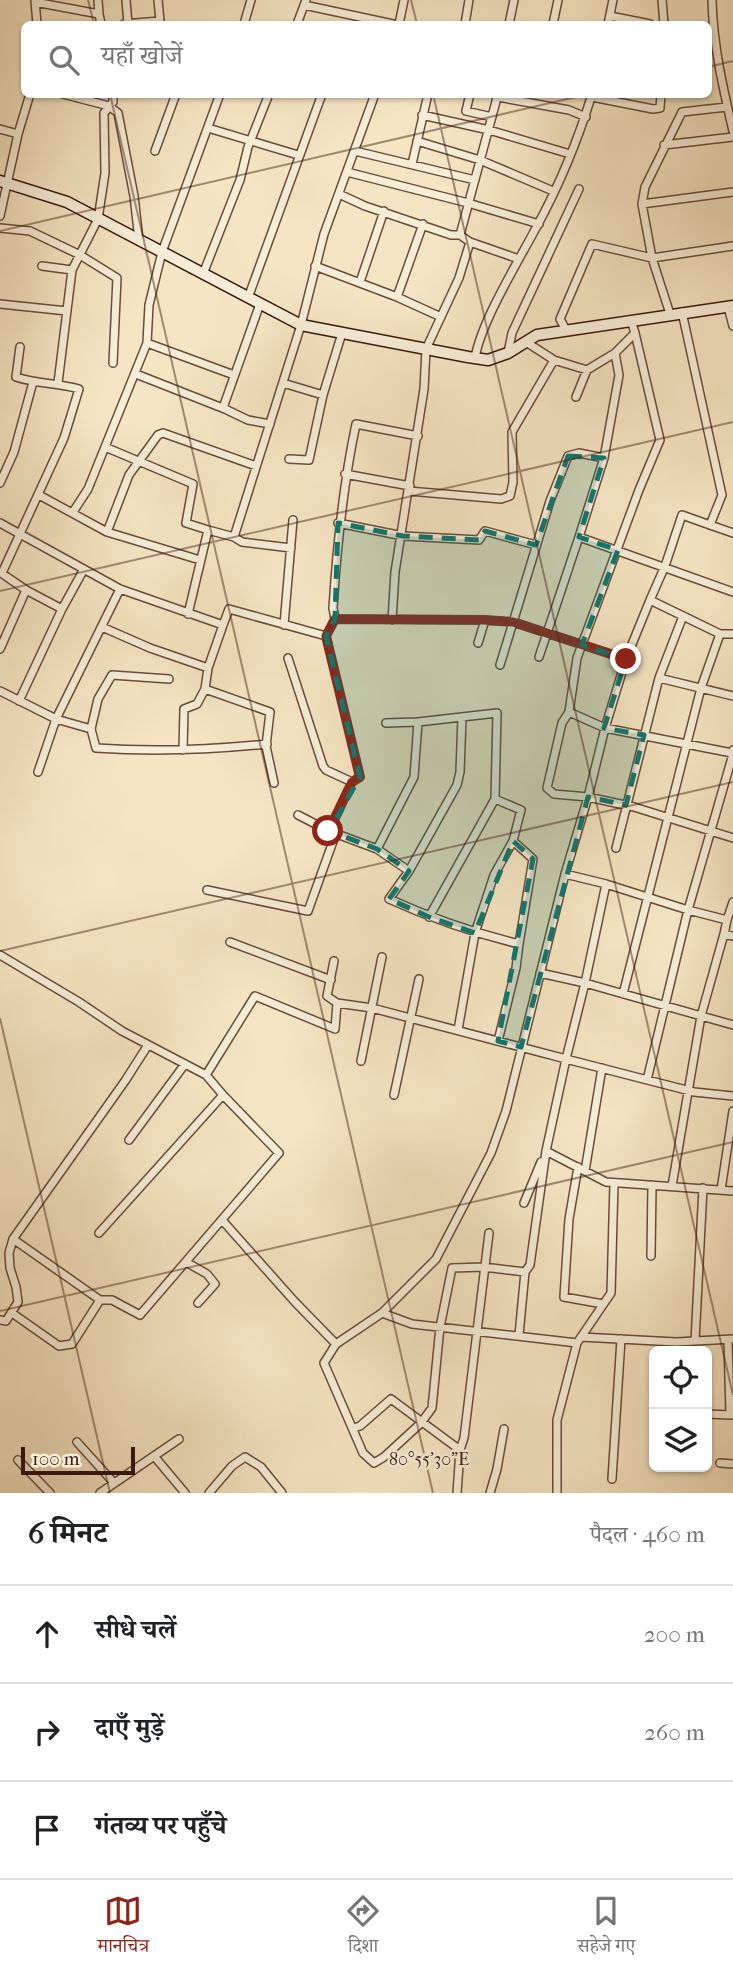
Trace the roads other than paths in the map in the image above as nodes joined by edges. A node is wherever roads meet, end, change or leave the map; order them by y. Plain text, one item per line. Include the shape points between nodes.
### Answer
1 (98, 0) edge
2 (126, 0) edge
3 (158, 0) edge
4 (251, 0) edge
5 (404, 0) edge
6 (469, 0) edge
7 (514, 0) edge
8 (558, 0) edge
9 (613, 0) edge
10 (662, 0) edge
11 (712, 0) edge
12 (35, 1) edge
13 (305, 2) edge
14 (99, 14) junction
15 (351, 15) junction
16 (609, 20) edge
17 (37, 21) edge
18 (101, 21) edge
19 (126, 21) edge
20 (152, 21) edge
21 (245, 21) edge
22 (298, 21) edge
23 (348, 21) edge
24 (381, 21) edge
25 (397, 21) edge
26 (466, 21) edge
27 (510, 21) edge
28 (554, 21) edge
29 (664, 21) edge
30 (29, 98) edge
31 (79, 98) edge
32 (113, 98) edge
33 (175, 98) edge
34 (219, 98) edge
35 (267, 98) edge
36 (320, 98) edge
37 (374, 98) edge
38 (427, 98) edge
39 (469, 98) edge
40 (497, 98) edge
41 (508, 98) edge
42 (591, 98) edge
43 (601, 98) edge
44 (661, 98) edge
45 (109, 106) junction
46 (727, 107) junction
47 (422, 116) junction
48 (492, 117) junction
49 (586, 117) junction
50 (208, 128) junction
51 (0, 129) edge
52 (489, 130) junction
53 (18, 134) junction
54 (733, 134) edge
55 (251, 141) junction
56 (417, 141) junction
57 (664, 145) junction
58 (155, 151) dead end
59 (355, 152) junction
60 (570, 154) junction
61 (298, 155) junction
62 (480, 160) junction
63 (412, 164) junction
64 (347, 173) junction
65 (475, 180) junction
66 (3, 182) edge
67 (579, 190) dead end
68 (554, 191) junction
69 (733, 192) edge
70 (339, 194) junction
71 (468, 203) junction
72 (642, 204) junction
73 (384, 211) junction
74 (0, 216) edge
75 (98, 219) junction
76 (424, 224) junction
77 (538, 224) junction
78 (0, 228) edge
79 (460, 235) junction
80 (139, 240) junction
81 (470, 242) junction
82 (733, 246) edge
83 (162, 252) junction
84 (80, 255) junction
85 (652, 258) junction
86 (519, 259) junction
87 (43, 266) dead end
88 (315, 266) junction
89 (72, 270) junction
90 (203, 274) junction
91 (360, 282) junction
92 (397, 297) junction
93 (248, 298) junction
94 (0, 304) edge
95 (260, 304) junction
96 (731, 307) edge
97 (67, 311) junction
98 (682, 312) junction
99 (670, 314) junction
100 (441, 317) junction
101 (631, 320) junction
102 (301, 325) junction
103 (733, 326) edge
104 (566, 330) junction
105 (342, 333) junction
106 (635, 333) junction
107 (526, 342) junction
108 (147, 343) junction
109 (20, 347) dead end
110 (426, 349) junction
111 (508, 353) junction
112 (615, 353) junction
113 (475, 358) junction
114 (554, 360) junction
115 (113, 363) dead end
116 (587, 370) junction
117 (136, 374) junction
118 (234, 375) junction
119 (33, 382) junction
120 (58, 383) junction
121 (282, 383) junction
122 (323, 395) junction
123 (576, 397) dead end
124 (225, 409) junction
125 (270, 424) junction
126 (418, 436) junction
127 (105, 447) junction
128 (604, 458) junction
129 (289, 459) dead end
130 (139, 462) junction
131 (256, 466) junction
132 (345, 474) junction
133 (0, 483) edge
134 (409, 488) junction
135 (39, 495) junction
136 (73, 512) junction
137 (293, 520) dead end
138 (0, 523) edge
139 (338, 523) junction
140 (710, 525) junction
141 (208, 530) junction
142 (107, 532) junction
143 (19, 533) junction
144 (733, 533) edge
145 (401, 536) junction
146 (234, 537) junction
147 (579, 537) junction
148 (536, 545) junction
149 (291, 548) junction
150 (618, 550) junction
151 (200, 561) junction
152 (665, 566) junction
153 (84, 569) junction
154 (1, 573) edge
155 (120, 589) junction
156 (26, 590) junction
157 (733, 592) edge
158 (650, 600) junction
159 (62, 609) junction
160 (188, 614) junction
161 (683, 616) junction
162 (335, 619) junction
163 (392, 620) junction
164 (485, 620) junction
165 (513, 622) junction
166 (223, 625) junction
167 (284, 625) junction
168 (102, 627) junction
169 (548, 632) junction
170 (720, 634) junction
171 (733, 634) edge
172 (326, 636) junction
173 (478, 643) dead end
174 (582, 645) junction
175 (0, 649) edge
176 (539, 657) dead end
177 (288, 658) dead end
178 (626, 659) junction
179 (500, 665) dead end
180 (208, 668) junction
181 (659, 678) junction
182 (169, 679) dead end
183 (701, 688) junction
184 (205, 689) junction
185 (0, 691) edge
186 (733, 696) edge
187 (19, 701) junction
188 (569, 712) junction
189 (462, 717) junction
190 (56, 719) junction
191 (418, 722) junction
192 (386, 723) dead end
193 (605, 728) junction
194 (91, 729) junction
195 (644, 735) junction
196 (267, 744) junction
197 (687, 744) junction
198 (183, 750) junction
199 (733, 752) edge
200 (38, 772) dead end
201 (352, 782) junction
202 (274, 783) dead end
203 (588, 797) junction
204 (495, 799) junction
205 (626, 805) junction
206 (298, 815) dead end
207 (669, 818) junction
208 (710, 831) junction
209 (332, 832) junction
210 (733, 838) edge
211 (513, 841) junction
212 (616, 848) dead end
213 (377, 849) junction
214 (409, 871) junction
215 (565, 874) junction
216 (606, 884) junction
217 (207, 890) dead end
218 (647, 897) junction
219 (733, 902) edge
220 (688, 910) junction
221 (429, 917) junction
222 (727, 920) junction
223 (475, 933) junction
224 (724, 934) junction
225 (733, 936) edge
226 (230, 942) dead end
227 (519, 944) junction
228 (0, 956) edge
229 (382, 957) dead end
230 (334, 961) dead end
231 (540, 974) junction
232 (419, 979) dead end
233 (331, 980) junction
234 (585, 983) junction
235 (623, 994) junction
236 (337, 1003) junction
237 (664, 1006) junction
238 (372, 1008) junction
239 (701, 1016) junction
240 (411, 1018) junction
241 (733, 1025) edge
242 (458, 1030) junction
243 (498, 1041) junction
244 (148, 1045) junction
245 (521, 1047) junction
246 (566, 1059) junction
247 (361, 1061) dead end
248 (185, 1064) junction
249 (602, 1068) junction
250 (206, 1075) junction
251 (646, 1080) junction
252 (689, 1090) junction
253 (223, 1095) junction
254 (394, 1095) dead end
255 (733, 1097) edge
256 (733, 1111) edge
257 (129, 1140) dead end
258 (546, 1151) junction
259 (582, 1169) junction
260 (614, 1183) junction
261 (652, 1185) junction
262 (673, 1186) junction
263 (703, 1188) junction
264 (721, 1190) junction
265 (733, 1191) edge
266 (524, 1203) dead end
267 (222, 1220) junction
268 (99, 1233) dead end
269 (489, 1233) dead end
270 (13, 1239) junction
271 (651, 1256) dead end
272 (186, 1262) junction
273 (485, 1267) junction
274 (525, 1272) junction
275 (100, 1300) junction
276 (198, 1303) dead end
277 (603, 1304) junction
278 (12, 1313) junction
279 (382, 1313) junction
280 (0, 1320) edge
281 (440, 1327) junction
282 (476, 1330) junction
283 (519, 1335) junction
284 (621, 1339) junction
285 (731, 1339) edge
286 (579, 1340) junction
287 (695, 1341) junction
288 (336, 1344) junction
289 (712, 1415) edge
290 (732, 1415) edge
291 (421, 1423) junction
292 (354, 1428) junction
293 (504, 1429) dead end
294 (179, 1439) dead end
295 (77, 1443) dead end
296 (460, 1450) junction
297 (154, 1456) junction
298 (18, 1460) dead end
299 (720, 1463) dead end
300 (733, 1464) edge
301 (612, 1479) dead end
302 (114, 1483) junction
303 (277, 1492) edge
304 (50, 1493) edge
305 (100, 1493) edge
306 (185, 1493) edge
307 (208, 1493) edge
308 (457, 1493) edge
309 (490, 1493) edge
310 (557, 1493) edge

1 - 14 street
2 - 19 street
3 - 20 street via 160,20
4 - 21 street
5 - 25 street
6 - 26 street
7 - 27 street
8 - 28 street
9 - 16 street
10 - 29 street
11 - 46 street
12 - 14 street
12 - 17 street
13 - 15 street
13 - 22 street
14 - 18 street
15 - 23 street
15 - 24 street
30 - 53 street
31 - 45 street
32 - 45 street
33 - 58 street
34 - 50 street
35 - 55 street
36 - 61 street
37 - 59 street
38 - 47 street
39 - 48 street via 466,111
40 - 48 street
41 - 49 street
42 - 49 street
43 - 44 street via 653,109 660,108
45 - 75 street via 104,113 105,173
45 - 80 street via 118,113
46 - 54 street
46 - 57 street via 682,112
47 - 52 street
47 - 56 street
48 - 52 street
49 - 60 street
50 - 55 street
50 - 83 street
51 - 53 street
52 - 60 street
52 - 62 street
53 - 66 street
54 - 57 street
55 - 61 street
55 - 90 street
56 - 62 street
56 - 63 street
57 - 72 street
59 - 63 street
59 - 64 street
60 - 68 street
61 - 93 street
62 - 65 street
62 - 68 street
63 - 65 street
64 - 70 street
64 - 71 street
65 - 71 street
66 - 74 street
66 - 75 street via 67,202
67 - 111 street via 512,333
68 - 77 street
69 - 72 street
70 - 73 street
70 - 88 street
71 - 77 street
71 - 79 street
72 - 85 street
73 - 76 street
73 - 91 street
75 - 80 street
75 - 84 street
76 - 79 street
76 - 92 street
77 - 86 street
78 - 84 street via 30,231
79 - 81 street
80 - 83 street
81 - 86 street
81 - 100 street
82 - 85 street
83 - 90 street
83 - 108 street via 149,305
84 - 89 street
84 - 115 street via 117,278
85 - 99 street
85 - 104 street via 592,244 560,319
86 - 113 street
87 - 89 street
88 - 91 street
88 - 102 street
89 - 97 street
90 - 93 street
91 - 92 street
92 - 100 street
93 - 95 street
94 - 97 street
95 - 102 street
95 - 118 street
96 - 98 street
96 - 103 street
97 - 120 street
98 - 99 street
98 - 140 street via 722,495
99 - 101 street
100 - 110 street
101 - 104 street
101 - 106 street
102 - 105 street
102 - 121 street
104 - 107 street via 537,335
105 - 110 street
105 - 122 street
106 - 112 street
106 - 150 street via 660,440
107 - 111 street
107 - 114 street
108 - 117 street
108 - 118 street
109 - 119 street via 16,377
110 - 113 street
110 - 126 street
111 - 113 street via 488,360
112 - 116 street
112 - 128 street via 619,375
114 - 116 street
114 - 134 street via 512,432 510,496 501,499
116 - 123 street
117 - 124 street
117 - 127 street
118 - 124 street
119 - 120 street
119 - 133 street via 14,452
120 - 135 street via 79,389
121 - 122 street
121 - 125 street
122 - 129 street via 309,460
124 - 125 street
125 - 131 street
126 - 132 street via 356,424
126 - 134 street
127 - 130 street
127 - 136 street
128 - 147 street
128 - 148 street via 579,453 568,456
130 - 131 street via 163,433
130 - 141 street via 193,484 186,523
130 - 142 street via 129,475
131 - 146 street
132 - 134 street
132 - 139 street
134 - 145 street
135 - 136 street
135 - 143 street
136 - 142 street
137 - 149 street
138 - 143 street
139 - 145 street
139 - 162 street
140 - 144 street
140 - 152 street via 682,515
141 - 146 street
141 - 151 street
142 - 151 street
143 - 153 street
143 - 154 street
145 - 148 street via 479,540 485,531
145 - 163 street
146 - 149 street
147 - 150 street
147 - 169 street
148 - 165 street
149 - 167 street
150 - 152 street
150 - 174 street
151 - 160 street
152 - 157 street
152 - 158 street
153 - 155 street
153 - 159 street
154 - 156 street
155 - 160 street
155 - 168 street
156 - 159 street
156 - 175 street
158 - 161 street
158 - 178 street
159 - 187 street
160 - 166 street
161 - 170 street
161 - 181 street
162 - 163 street
162 - 172 street
163 - 164 street
164 - 165 street
164 - 173 street
165 - 169 street
165 - 179 street
166 - 167 street via 229,609
166 - 180 street
167 - 172 street
168 - 180 street
168 - 190 street
169 - 174 street
169 - 176 street
170 - 171 street
170 - 183 street
172 - 201 street via 360,777
174 - 178 street
174 - 188 street
177 - 201 street via 323,766
178 - 193 street
180 - 184 street
181 - 183 street
181 - 195 street
182 - 194 street via 112,675 98,699
183 - 186 street
183 - 197 street
184 - 196 street via 270,712
184 - 198 street via 197,704 184,709
185 - 187 street
187 - 190 street
188 - 193 street
188 - 203 street via 562,723 547,788 554,794
189 - 191 street
189 - 204 street via 497,713
189 - 214 street via 457,785
190 - 194 street
190 - 200 street
191 - 192 street
191 - 213 street via 414,777
193 - 195 street
193 - 203 street
194 - 198 street via 96,748
195 - 197 street
195 - 205 street
196 - 198 street
196 - 202 street
197 - 199 street
197 - 207 street
199 - 208 street
201 - 209 street
203 - 205 street
203 - 215 street
204 - 211 street via 521,810
204 - 221 street
205 - 207 street
205 - 212 street
206 - 209 street
207 - 208 street
207 - 218 street
208 - 210 street
208 - 220 street
209 - 213 street
209 - 217 street via 308,911
211 - 223 street via 495,875
211 - 227 street via 533,859
213 - 214 street
214 - 221 street via 389,899
215 - 216 street
215 - 231 street
216 - 218 street
216 - 234 street
218 - 220 street
218 - 235 street
219 - 222 street
220 - 222 street
220 - 237 street
221 - 223 street
222 - 224 street
223 - 227 street
223 - 242 street
224 - 225 street
224 - 239 street
226 - 233 street
227 - 243 street
228 - 244 street
229 - 238 street
230 - 233 street
231 - 234 street
231 - 245 street
232 - 240 street
233 - 236 street via 327,996
234 - 235 street
234 - 246 street
235 - 237 street
236 - 238 street
236 - 250 street via 335,1029 255,996
237 - 239 street
237 - 251 street
238 - 240 street
238 - 247 street
239 - 241 street
239 - 252 street
240 - 242 street
240 - 254 street
242 - 243 street
243 - 245 street
244 - 248 street
244 - 270 street
245 - 246 street
245 - 279 street via 506,1111 465,1206 436,1258
246 - 249 street
246 - 258 street
248 - 250 street
248 - 257 street
249 - 251 street
249 - 259 street
250 - 253 street
251 - 252 street
252 - 255 street
252 - 262 street
253 - 267 street via 279,1153
253 - 268 street
256 - 264 street
258 - 259 street
258 - 266 street
258 - 274 street via 530,1265
259 - 260 street
259 - 277 street via 569,1219 564,1297
260 - 261 street
260 - 277 street via 611,1293
261 - 262 street
261 - 271 street
262 - 263 street
263 - 264 street
263 - 287 street
264 - 265 street
267 - 272 street
267 - 288 street
269 - 273 street
270 - 275 street
270 - 278 street via 10,1268 18,1302
272 - 275 street via 140,1315 112,1300
272 - 276 street via 215,1284
273 - 274 street
273 - 281 street via 452,1268
273 - 282 street
274 - 283 street
275 - 278 street via 72,1345 59,1346
277 - 286 street
278 - 280 street via 6,1321
279 - 281 street via 412,1324
279 - 288 street
281 - 282 street
281 - 291 street via 432,1408
282 - 283 street
282 - 296 street
283 - 286 street
284 - 286 street
284 - 287 street
284 - 301 street
285 - 287 street
285 - 290 street
286 - 310 street via 557,1420
288 - 292 street via 324,1363
289 - 290 street
291 - 292 street via 391,1399
291 - 292 street via 374,1463 363,1453
291 - 296 street
293 - 309 street
294 - 297 street
295 - 302 street
296 - 308 street
297 - 302 street
297 - 306 street
298 - 304 street
299 - 300 street
302 - 305 street
303 - 307 street via 261,1467 245,1457

